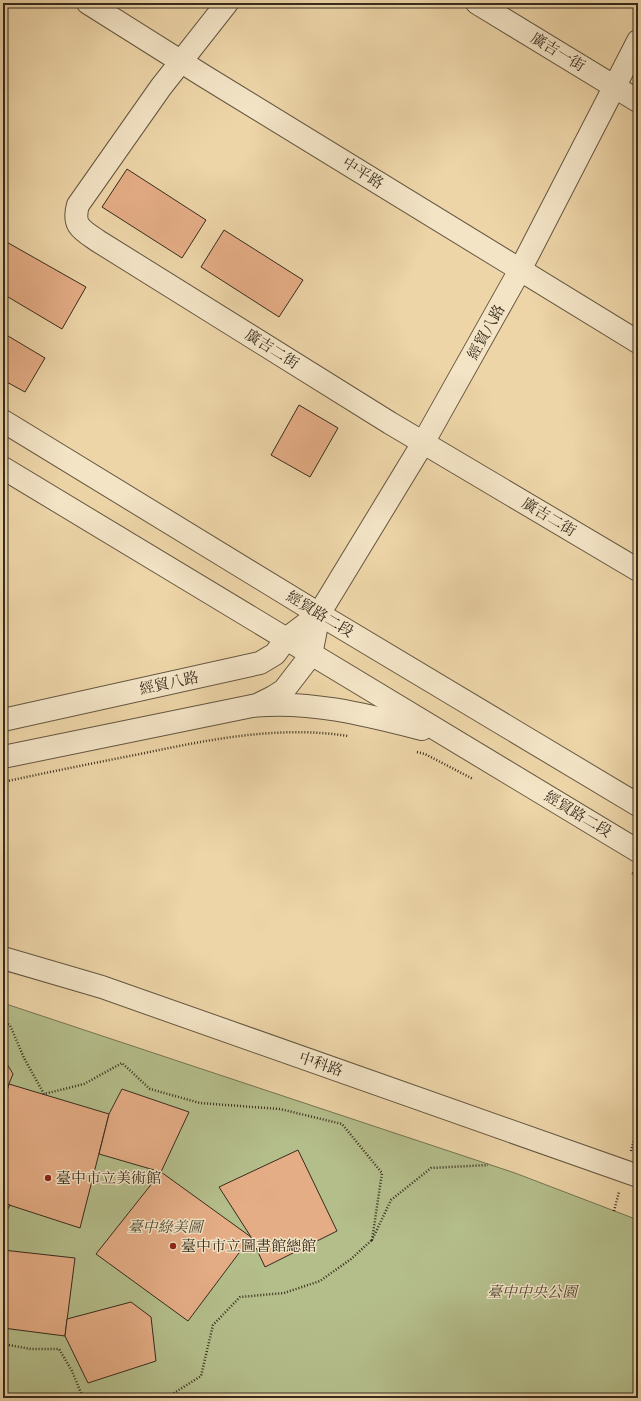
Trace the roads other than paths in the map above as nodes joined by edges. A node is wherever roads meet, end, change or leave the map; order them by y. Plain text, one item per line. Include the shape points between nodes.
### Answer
1 (88, 3) edge
2 (227, 3) edge
3 (477, 3) edge
4 (638, 41) edge
5 (181, 62) junction
6 (614, 87) junction
7 (638, 101) edge
8 (520, 270) junction
9 (638, 342) edge
10 (3, 421) edge
11 (423, 442) junction
12 (3, 468) edge
13 (638, 570) edge
14 (319, 614) junction
15 (286, 639) junction
16 (311, 655) junction
17 (252, 706) junction
18 (3, 720) edge
19 (448, 735) junction
20 (3, 757) edge
21 (638, 805) edge
22 (638, 851) edge
23 (3, 958) edge
24 (638, 1176) edge

1 - 5 street, 中平路
2 - 5 street
3 - 6 street, 廣吉一街
4 - 6 street, 經貿八路
5 - 8 street, 中平路
5 - 11 street, 廣吉二街 via 78,205 76,222 85,232 104,245
6 - 7 street, 廣吉一街
6 - 8 street, 經貿八路
8 - 9 street, 中平路
8 - 11 street, 經貿八路
10 - 14 street, 經貿路二段
11 - 13 street, 廣吉二街
11 - 14 street, 經貿八路
12 - 15 street, 經貿路二段
14 - 15 street, 經貿八路
14 - 16 street, 經貿八路
14 - 21 street, 經貿路二段
15 - 16 street, 經貿路二段
15 - 18 street, 經貿八路 via 275,654 260,663
16 - 17 street, 經貿八路 via 284,690 273,698
16 - 19 street, 經貿路二段
17 - 19 street, 經貿八路 via 275,704 336,709
17 - 20 street, 經貿八路
19 - 22 street, 經貿路二段
23 - 24 street, 中科路 via 102,987

